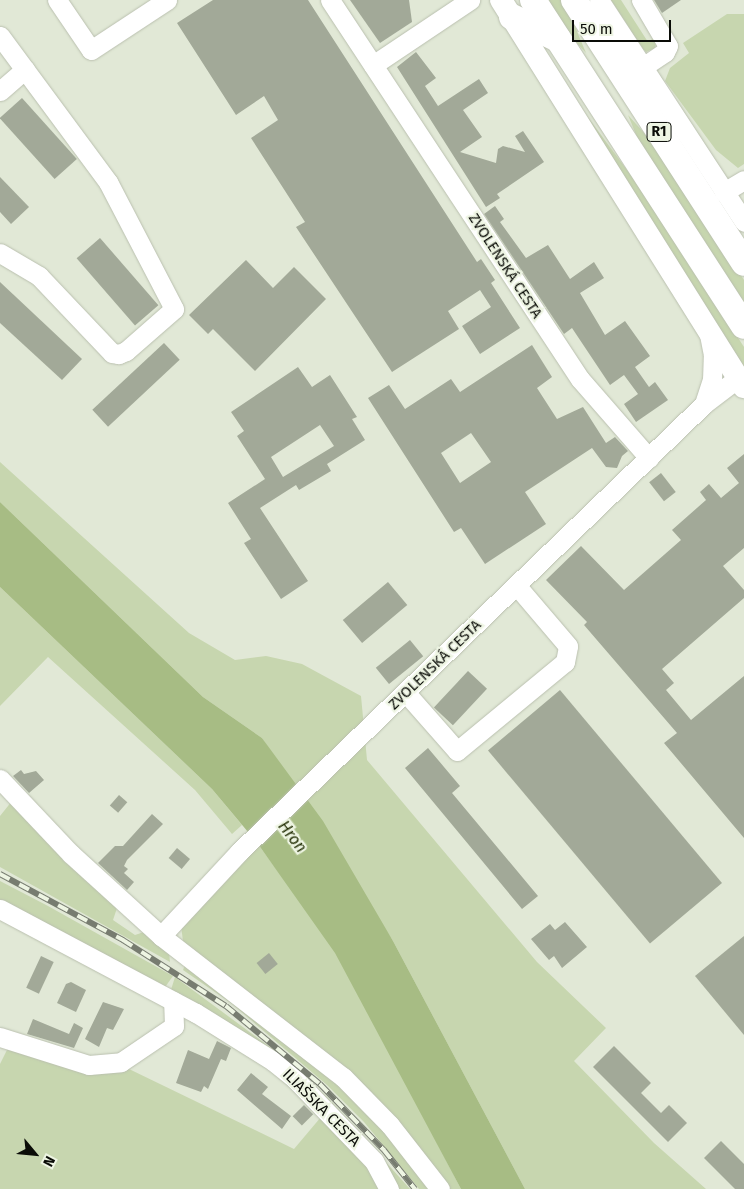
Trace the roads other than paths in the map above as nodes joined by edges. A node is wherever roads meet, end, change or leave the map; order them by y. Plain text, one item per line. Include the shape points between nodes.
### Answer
1 (57, 0) edge
2 (167, 0) edge
3 (330, 0) edge
4 (470, 0) edge
5 (532, 0) edge
6 (574, 0) edge
7 (599, 0) edge
8 (641, 0) edge
9 (506, 8) edge
10 (0, 36) edge
11 (558, 39) junction
12 (19, 62) junction
13 (373, 65) junction
14 (643, 67) junction
15 (0, 91) edge
16 (744, 180) edge
17 (724, 192) junction
18 (744, 222) edge
19 (0, 253) edge
20 (744, 263) edge
21 (744, 326) edge
22 (708, 331) junction
23 (741, 383) edge
24 (704, 404) junction
25 (649, 458) junction
26 (517, 586) junction
27 (406, 693) junction
28 (0, 779) edge
29 (0, 909) edge
30 (161, 936) junction
31 (172, 1001) junction
32 (215, 1024) junction
33 (174, 1026) junction
34 (0, 1037) edge
35 (389, 1189) edge
36 (440, 1189) edge

1 - 2 street via 90,50
3 - 13 street, ZVOLENSKÁ CESTA
4 - 13 street
5 - 11 highway, R1
6 - 20 highway, R1
7 - 14 street
8 - 14 street via 668,46 665,52
9 - 11 highway
9 - 22 main road, ZVOLENSKÁ CESTA
10 - 12 street
11 - 21 highway, R1
12 - 15 street
12 - 19 street via 108,182 174,309 126,351 112,353 39,276
13 - 25 street, ZVOLENSKÁ CESTA via 580,379
14 - 17 street
16 - 17 street
17 - 18 street
22 - 23 main road, ZVOLENSKÁ CESTA
22 - 24 street, ZVOLENSKÁ CESTA via 713,355 712,380
23 - 24 street, ZVOLENSKÁ CESTA
24 - 25 street, ZVOLENSKÁ CESTA
25 - 26 street, ZVOLENSKÁ CESTA
26 - 27 street, ZVOLENSKÁ CESTA
26 - 27 street via 568,646 565,662 457,751
27 - 30 street, ZVOLENSKÁ CESTA via 239,852
28 - 30 street via 72,854
29 - 31 street, ILIAŠSKA CESTA
30 - 36 street via 343,1078 390,1125
31 - 32 street, ILIAŠSKA CESTA
31 - 33 street
32 - 33 street
32 - 35 street, ILIAŠSKA CESTA via 295,1079 374,1161
33 - 34 street via 134,1056 109,1065 64,1059

